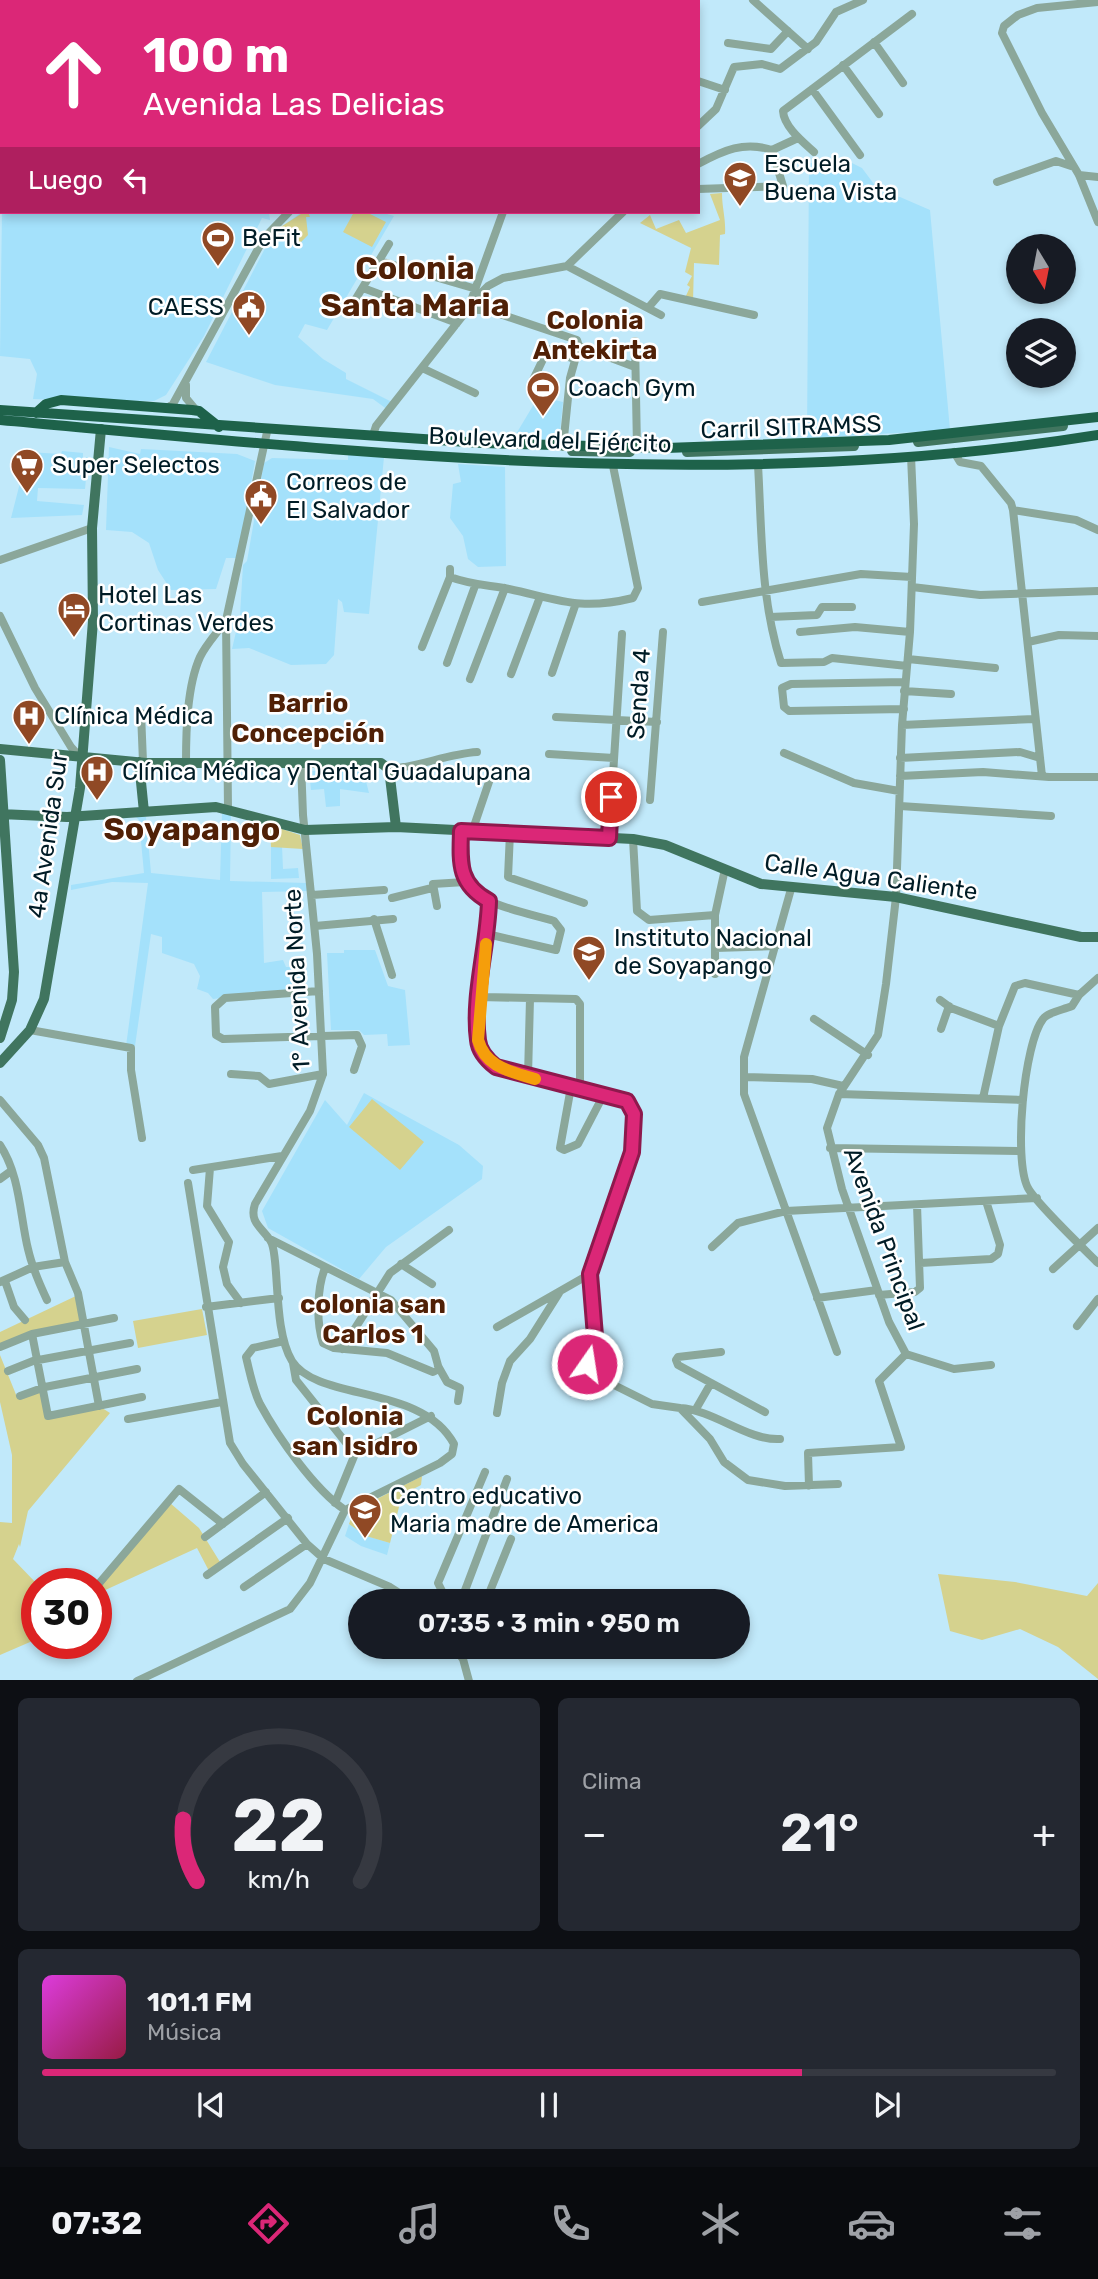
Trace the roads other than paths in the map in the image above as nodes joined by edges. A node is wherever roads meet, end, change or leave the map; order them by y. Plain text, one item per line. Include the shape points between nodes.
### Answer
1 (753, 0) edge
2 (846, 0) edge
3 (863, 0) edge
4 (1098, 2) edge
5 (839, 10) junction
6 (912, 14) dead end
7 (788, 31) junction
8 (874, 42) junction
9 (728, 43) dead end
10 (808, 49) junction
11 (843, 65) junction
12 (700, 82) edge
13 (903, 83) dead end
14 (812, 89) junction
15 (725, 90) junction
16 (879, 114) dead end
17 (700, 124) edge
18 (798, 138) junction
19 (772, 150) junction
20 (814, 152) dead end
21 (860, 155) dead end
22 (701, 162) edge
23 (1078, 172) junction
24 (1098, 177) edge
25 (997, 183) dead end
26 (700, 188) edge
27 (287, 214) edge
28 (502, 214) edge
29 (621, 214) edge
30 (1098, 222) edge
31 (389, 244) dead end
32 (380, 261) junction
33 (567, 266) junction
34 (363, 288) junction
35 (473, 288) junction
36 (352, 305) dead end
37 (469, 307) junction
38 (648, 308) junction
39 (661, 315) dead end
40 (754, 315) dead end
41 (457, 323) junction
42 (635, 341) dead end
43 (579, 346) junction
44 (574, 359) junction
45 (635, 367) junction
46 (422, 368) junction
47 (532, 382) dead end
48 (186, 383) junction
49 (475, 393) dead end
50 (167, 408) junction
51 (0, 410) edge
52 (199, 411) junction
53 (36, 413) junction
54 (1098, 419) edge
55 (0, 420) edge
56 (219, 427) junction
57 (234, 428) junction
58 (101, 429) junction
59 (1098, 434) edge
60 (373, 435) junction
61 (266, 438) junction
62 (288, 446) junction
63 (564, 447) junction
64 (637, 448) junction
65 (954, 452) junction
66 (911, 456) junction
67 (758, 465) junction
68 (613, 466) junction
69 (1013, 510) junction
70 (92, 528) junction
71 (1098, 530) edge
72 (0, 560) edge
73 (912, 577) junction
74 (475, 586) junction
75 (912, 587) junction
76 (505, 588) junction
77 (764, 590) junction
78 (1021, 591) junction
79 (1098, 591) edge
80 (540, 597) junction
81 (702, 601) dead end
82 (575, 606) junction
83 (852, 607) dead end
84 (0, 616) edge
85 (770, 617) junction
86 (226, 620) junction
87 (663, 632) dead end
88 (800, 632) dead end
89 (910, 632) junction
90 (622, 634) dead end
91 (1098, 636) edge
92 (1028, 642) junction
93 (422, 647) dead end
94 (907, 662) junction
95 (447, 663) dead end
96 (995, 668) dead end
97 (552, 673) dead end
98 (511, 674) dead end
99 (470, 679) dead end
100 (905, 687) junction
101 (951, 694) dead end
102 (904, 709) junction
103 (141, 713) dead end
104 (556, 717) dead end
105 (1034, 719) junction
106 (616, 720) junction
107 (657, 722) junction
108 (902, 725) junction
109 (0, 749) edge
110 (477, 752) dead end
111 (784, 753) dead end
112 (549, 754) dead end
113 (81, 758) junction
114 (614, 758) junction
115 (900, 758) junction
116 (1040, 758) junction
117 (0, 760) edge
118 (141, 762) junction
119 (186, 762) junction
120 (227, 762) junction
121 (302, 763) junction
122 (389, 769) junction
123 (493, 770) dead end
124 (900, 776) junction
125 (1042, 776) junction
126 (1098, 777) edge
127 (899, 791) junction
128 (650, 800) dead end
129 (900, 806) junction
130 (228, 808) junction
131 (144, 812) junction
132 (2, 814) edge
133 (76, 816) junction
134 (1051, 816) dead end
135 (396, 827) junction
136 (305, 830) junction
137 (469, 831) junction
138 (510, 833) junction
139 (609, 838) junction
140 (633, 839) junction
141 (725, 869) junction
142 (4, 871) edge
143 (465, 882) junction
144 (432, 887) junction
145 (791, 888) junction
146 (384, 890) dead end
147 (312, 894) junction
148 (897, 897) junction
149 (392, 898) dead end
150 (489, 901) junction
151 (584, 903) dead end
152 (437, 906) dead end
153 (715, 915) junction
154 (374, 919) junction
155 (393, 919) dead end
156 (0, 924) edge
157 (11, 926) junction
158 (315, 926) junction
159 (487, 934) junction
160 (1098, 937) edge
161 (776, 946) junction
162 (715, 948) junction
163 (715, 974) dead end
164 (393, 975) dead end
165 (1098, 978) edge
166 (319, 991) junction
167 (1079, 995) junction
168 (480, 997) junction
169 (530, 999) junction
170 (940, 1000) dead end
171 (949, 1006) junction
172 (814, 1019) dead end
173 (999, 1026) junction
174 (30, 1030) junction
175 (941, 1030) dead end
176 (321, 1036) junction
177 (0, 1038) edge
178 (0, 1044) edge
179 (17, 1047) junction
180 (868, 1055) junction
181 (0, 1063) edge
182 (354, 1070) dead end
183 (231, 1074) dead end
184 (323, 1074) junction
185 (528, 1076) junction
186 (744, 1077) junction
187 (575, 1088) junction
188 (841, 1090) junction
189 (604, 1094) junction
190 (983, 1098) junction
191 (0, 1100) edge
192 (1023, 1100) junction
193 (142, 1138) dead end
194 (0, 1145) edge
195 (830, 1148) junction
196 (1020, 1151) junction
197 (282, 1156) junction
198 (210, 1168) junction
199 (193, 1170) dead end
200 (11, 1171) junction
201 (0, 1179) edge
202 (188, 1183) dead end
203 (1037, 1198) junction
204 (986, 1201) junction
205 (917, 1205) junction
206 (850, 1209) junction
207 (786, 1211) junction
208 (1098, 1228) edge
209 (449, 1230) dead end
210 (268, 1238) junction
211 (1080, 1243) junction
212 (712, 1247) dead end
213 (65, 1262) junction
214 (920, 1263) junction
215 (1098, 1263) edge
216 (401, 1264) junction
217 (33, 1267) junction
218 (325, 1268) junction
219 (1053, 1269) dead end
220 (590, 1274) junction
221 (3, 1282) edge
222 (432, 1284) dead end
223 (878, 1292) junction
224 (376, 1293) junction
225 (559, 1293) junction
226 (279, 1298) junction
227 (817, 1298) junction
228 (1098, 1299) edge
229 (47, 1300) dead end
230 (241, 1303) junction
231 (206, 1307) junction
232 (114, 1318) dead end
233 (25, 1320) dead end
234 (83, 1324) junction
235 (497, 1326) dead end
236 (1077, 1326) dead end
237 (32, 1334) junction
238 (284, 1341) junction
239 (130, 1343) dead end
240 (0, 1347) edge
241 (342, 1349) junction
242 (89, 1351) junction
243 (721, 1352) dead end
244 (837, 1352) dead end
245 (906, 1354) junction
246 (37, 1361) junction
247 (293, 1363) junction
248 (991, 1365) dead end
249 (438, 1366) junction
250 (137, 1369) dead end
251 (8, 1371) dead end
252 (94, 1377) junction
253 (711, 1382) junction
254 (42, 1387) junction
255 (20, 1396) dead end
256 (142, 1397) dead end
257 (458, 1401) dead end
258 (222, 1402) junction
259 (99, 1405) junction
260 (680, 1408) junction
261 (696, 1409) junction
262 (765, 1412) dead end
263 (497, 1413) dead end
264 (431, 1416) junction
265 (128, 1419) dead end
266 (780, 1439) dead end
267 (355, 1454) junction
268 (485, 1472) dead end
269 (507, 1479) dead end
270 (838, 1483) dead end
271 (809, 1486) junction
272 (266, 1492) junction
273 (335, 1503) junction
274 (345, 1510) junction
275 (288, 1518) junction
276 (223, 1524) junction
277 (205, 1537) dead end
278 (511, 1539) dead end
279 (307, 1544) junction
280 (324, 1559) junction
281 (112, 1568) edge
282 (207, 1575) dead end
283 (244, 1587) dead end
284 (393, 1589) edge
285 (441, 1589) edge
286 (466, 1589) edge
287 (491, 1589) edge
288 (463, 1659) edge
289 (139, 1680) edge
290 (469, 1680) edge

1 - 7 street
2 - 5 street
3 - 5 street
4 - 23 street via 1023,13 1004,26 1003,33 1042,113
5 - 10 street
6 - 8 street
7 - 9 street via 771,49
7 - 10 street
8 - 11 street
8 - 13 street
10 - 15 street via 780,69 762,64 734,67
11 - 14 street
11 - 16 street
12 - 15 street
14 - 18 street via 783,111
14 - 21 street
15 - 17 street via 716,109
18 - 19 street
18 - 20 street
19 - 22 street via 751,144
19 - 26 street via 783,186
23 - 24 street
23 - 25 street via 1056,160
23 - 30 street
27 - 48 street via 264,238
28 - 35 street
29 - 33 street
31 - 32 street
32 - 34 street
32 - 35 street
33 - 37 street via 503,278 488,286
33 - 38 street
34 - 36 street
34 - 41 street
35 - 37 street
37 - 41 street
37 - 43 street via 566,334
38 - 39 street
38 - 40 street via 660,295
41 - 46 street
42 - 45 street
43 - 44 street
43 - 45 street
44 - 47 street via 548,349
44 - 63 street
45 - 64 street
46 - 49 street
46 - 60 street
48 - 50 street
48 - 52 street via 186,398
50 - 52 highway
50 - 53 highway via 61,400
51 - 53 highway, Boulevard del Ejército
52 - 56 highway
53 - 56 highway, Boulevard del Ejército
54 - 61 main road, Carril SITRAMSS via 891,444 676,453
54 - 64 highway, Boulevard del Ejército via 889,440
55 - 58 highway, Boulevard del Ejército
56 - 57 highway, Boulevard del Ejército
57 - 60 highway, Boulevard del Ejército
57 - 61 main road, Carril SITRAMSS
58 - 61 highway, Boulevard del Ejército
58 - 70 main road, 4a Avenida Sur
59 - 62 main road, Carril SITRAMSS via 906,454 747,462 571,461
59 - 65 highway, Boulevard del Ejército
60 - 63 highway, Boulevard del Ejército
61 - 62 highway, Boulevard del Ejército
61 - 86 street
62 - 68 highway, Boulevard del Ejército
63 - 64 highway, Boulevard del Ejército
65 - 66 highway, Boulevard del Ejército
65 - 69 street via 960,462 981,466
66 - 67 highway, Boulevard del Ejército
66 - 73 street, Avenida Principal
67 - 68 highway, Boulevard del Ejército
67 - 77 street
68 - 82 street via 638,593 614,603
69 - 71 street via 1076,520
69 - 78 street
70 - 72 street
70 - 113 main road, 4a Avenida Sur via 93,625
73 - 75 street, Avenida Principal
73 - 77 street via 861,574
74 - 76 street
74 - 93 street via 450,573
74 - 95 street
75 - 78 street via 980,595
75 - 89 street, Avenida Principal
76 - 80 street
76 - 99 street
77 - 81 street
77 - 85 street
78 - 79 street
78 - 92 street
80 - 82 street
80 - 98 street
82 - 97 street
83 - 85 street via 824,607 817,615
84 - 113 street via 35,688
85 - 94 street via 782,664 832,658
86 - 119 street via 197,667 186,726
86 - 120 street
87 - 107 street, Senda 4
88 - 89 street via 855,627
89 - 94 street, Avenida Principal
90 - 106 street
91 - 92 street via 1059,635
92 - 105 street
94 - 96 street
94 - 100 street, Avenida Principal
100 - 101 street
100 - 102 street, Avenida Principal
100 - 102 street via 791,684 782,688 783,707 789,711
102 - 108 street, Avenida Principal
103 - 118 street
104 - 106 street
105 - 108 street
105 - 116 street
106 - 107 street
106 - 114 street
107 - 128 street, Senda 4
108 - 115 street, Avenida Principal
109 - 113 main road
110 - 122 street
111 - 127 street via 854,783
112 - 114 street
113 - 118 main road
113 - 133 main road, 4a Avenida Sur
114 - 139 street
115 - 116 street via 1020,752
115 - 124 street, Avenida Principal
116 - 125 street
117 - 132 main road
118 - 119 main road
118 - 131 main road
119 - 120 main road
120 - 121 main road
120 - 130 street
121 - 122 main road via 381,763
121 - 136 street, 1° Avenida Norte
122 - 135 main road
123 - 137 street
124 - 125 street via 984,772
124 - 127 street, Avenida Principal
125 - 126 street
127 - 129 street, Avenida Principal
129 - 134 street
129 - 148 street, Avenida Principal
130 - 131 main road, Calle Agua Caliente
130 - 136 main road, Calle Agua Caliente
131 - 133 main road, Calle Agua Caliente
132 - 133 main road, Calle Agua Caliente
132 - 142 main road
133 - 174 main road, 4a Avenida Sur via 48,981
135 - 136 main road, Calle Agua Caliente
135 - 137 main road, Calle Agua Caliente
136 - 147 street, 1° Avenida Norte
137 - 138 main road, Calle Agua Caliente
137 - 143 street via 460,855
138 - 139 main road, Calle Agua Caliente
138 - 151 street via 508,877
139 - 140 main road, Calle Agua Caliente
140 - 141 main road, Calle Agua Caliente via 661,843
140 - 153 street via 637,911 649,920
141 - 145 main road, Calle Agua Caliente via 761,884
141 - 153 street
142 - 157 main road
143 - 144 street via 437,882
143 - 150 street
144 - 149 street
144 - 152 street
145 - 148 main road, Calle Agua Caliente
145 - 161 street
146 - 147 street
147 - 158 street, 1° Avenida Norte
148 - 160 main road, Calle Agua Caliente
148 - 180 street, Avenida Principal via 878,1035
150 - 159 street
150 - 159 street via 557,922 561,930 556,950
153 - 162 street
154 - 155 street
154 - 158 street
154 - 164 street
156 - 157 street
157 - 177 main road via 14,988
158 - 166 street, 1° Avenida Norte
159 - 168 street
161 - 162 street
161 - 186 street via 744,1057
162 - 163 street
165 - 167 street
166 - 176 street, 1° Avenida Norte
166 - 176 street via 223,999 215,1007 216,1035 223,1040
167 - 173 street via 1025,983 1015,986
167 - 192 street via 1072,1006 1045,1016 1040,1023
168 - 169 street
168 - 185 street via 481,1050 496,1067
169 - 185 street
169 - 187 street via 576,999 580,1004
170 - 171 street
171 - 173 street
171 - 175 street
172 - 180 street
173 - 190 street
174 - 179 main road, 4a Avenida Sur
174 - 193 street via 131,1048
176 - 182 street via 358,1036 362,1046
176 - 184 street, 1° Avenida Norte
178 - 179 main road via 7,1050
179 - 181 main road, 4a Avenida Sur
180 - 188 street, Avenida Principal
183 - 184 street via 259,1076 269,1084
184 - 197 street, 1° Avenida Norte via 310,1111
185 - 187 street
186 - 188 street via 812,1079
186 - 207 street via 744,1094
187 - 189 street
187 - 189 street via 560,1148 564,1150 578,1144
188 - 190 street
188 - 195 street, Avenida Principal via 827,1128
189 - 220 street via 627,1101 634,1114 632,1152
190 - 192 street
191 - 213 street via 41,1150
192 - 196 street
194 - 200 street
195 - 196 street
195 - 206 street, Avenida Principal
196 - 203 street via 1027,1188
197 - 198 street
197 - 210 street, 1° Avenida Norte via 253,1209 256,1225
198 - 199 street
198 - 230 street via 207,1206 229,1242 223,1267
200 - 201 street
200 - 217 street
202 - 231 street
203 - 204 street
203 - 211 street
204 - 205 street
204 - 214 street via 1000,1245 998,1254 991,1259
205 - 206 street
205 - 214 street
206 - 207 street
206 - 223 street, Avenida Principal
207 - 212 street via 738,1223
207 - 227 street
208 - 211 street
209 - 216 street
210 - 218 street
210 - 226 street, 1° Avenida Norte
211 - 215 street
211 - 219 street
213 - 217 street
213 - 234 street via 78,1293
214 - 223 street via 918,1290
216 - 222 street
216 - 224 street
217 - 221 street
217 - 229 street
218 - 224 street
218 - 241 street via 320,1280 320,1334 323,1343
220 - 225 street
220 - 260 street via 595,1336 587,1364 592,1374 652,1404
221 - 233 street
223 - 227 street
223 - 245 street, Avenida Principal
224 - 241 street
224 - 249 street via 401,1309 434,1351
225 - 235 street
225 - 263 street via 510,1361
226 - 230 street
226 - 238 street, 1° Avenida Norte
227 - 244 street
228 - 236 street
230 - 231 street
231 - 258 street
232 - 234 street
234 - 237 street
234 - 242 street
237 - 240 street
237 - 246 street
238 - 247 street, 1° Avenida Norte
238 - 273 street via 253,1348 246,1357 255,1392 286,1444
239 - 242 street
241 - 249 street via 387,1353 433,1372
242 - 246 street
242 - 252 street
243 - 253 street via 676,1360 678,1366
245 - 248 street, Avenida Principal via 954,1368
245 - 271 street via 879,1381 901,1447 808,1453
246 - 251 street
246 - 254 street
247 - 264 street via 317,1379
247 - 267 street, 1° Avenida Norte via 296,1380
249 - 257 street via 447,1382 460,1388
250 - 252 street
252 - 254 street
252 - 259 street
253 - 261 street
253 - 262 street
254 - 255 street
254 - 259 street via 48,1416
256 - 259 street
258 - 265 street
258 - 272 street via 230,1443
260 - 261 street
260 - 271 street via 710,1438 734,1472 748,1480
261 - 266 street via 766,1438
264 - 267 street
264 - 274 street via 448,1433 454,1444 452,1454
267 - 273 street
268 - 285 street via 438,1583
269 - 286 street
270 - 271 street
272 - 275 street
272 - 276 street
273 - 274 street
274 - 280 street
275 - 279 street
275 - 282 street
276 - 277 street
276 - 281 street via 179,1489
278 - 287 street
279 - 280 street
279 - 283 street
280 - 284 street
280 - 289 street via 299,1600 281,1616
288 - 290 street

